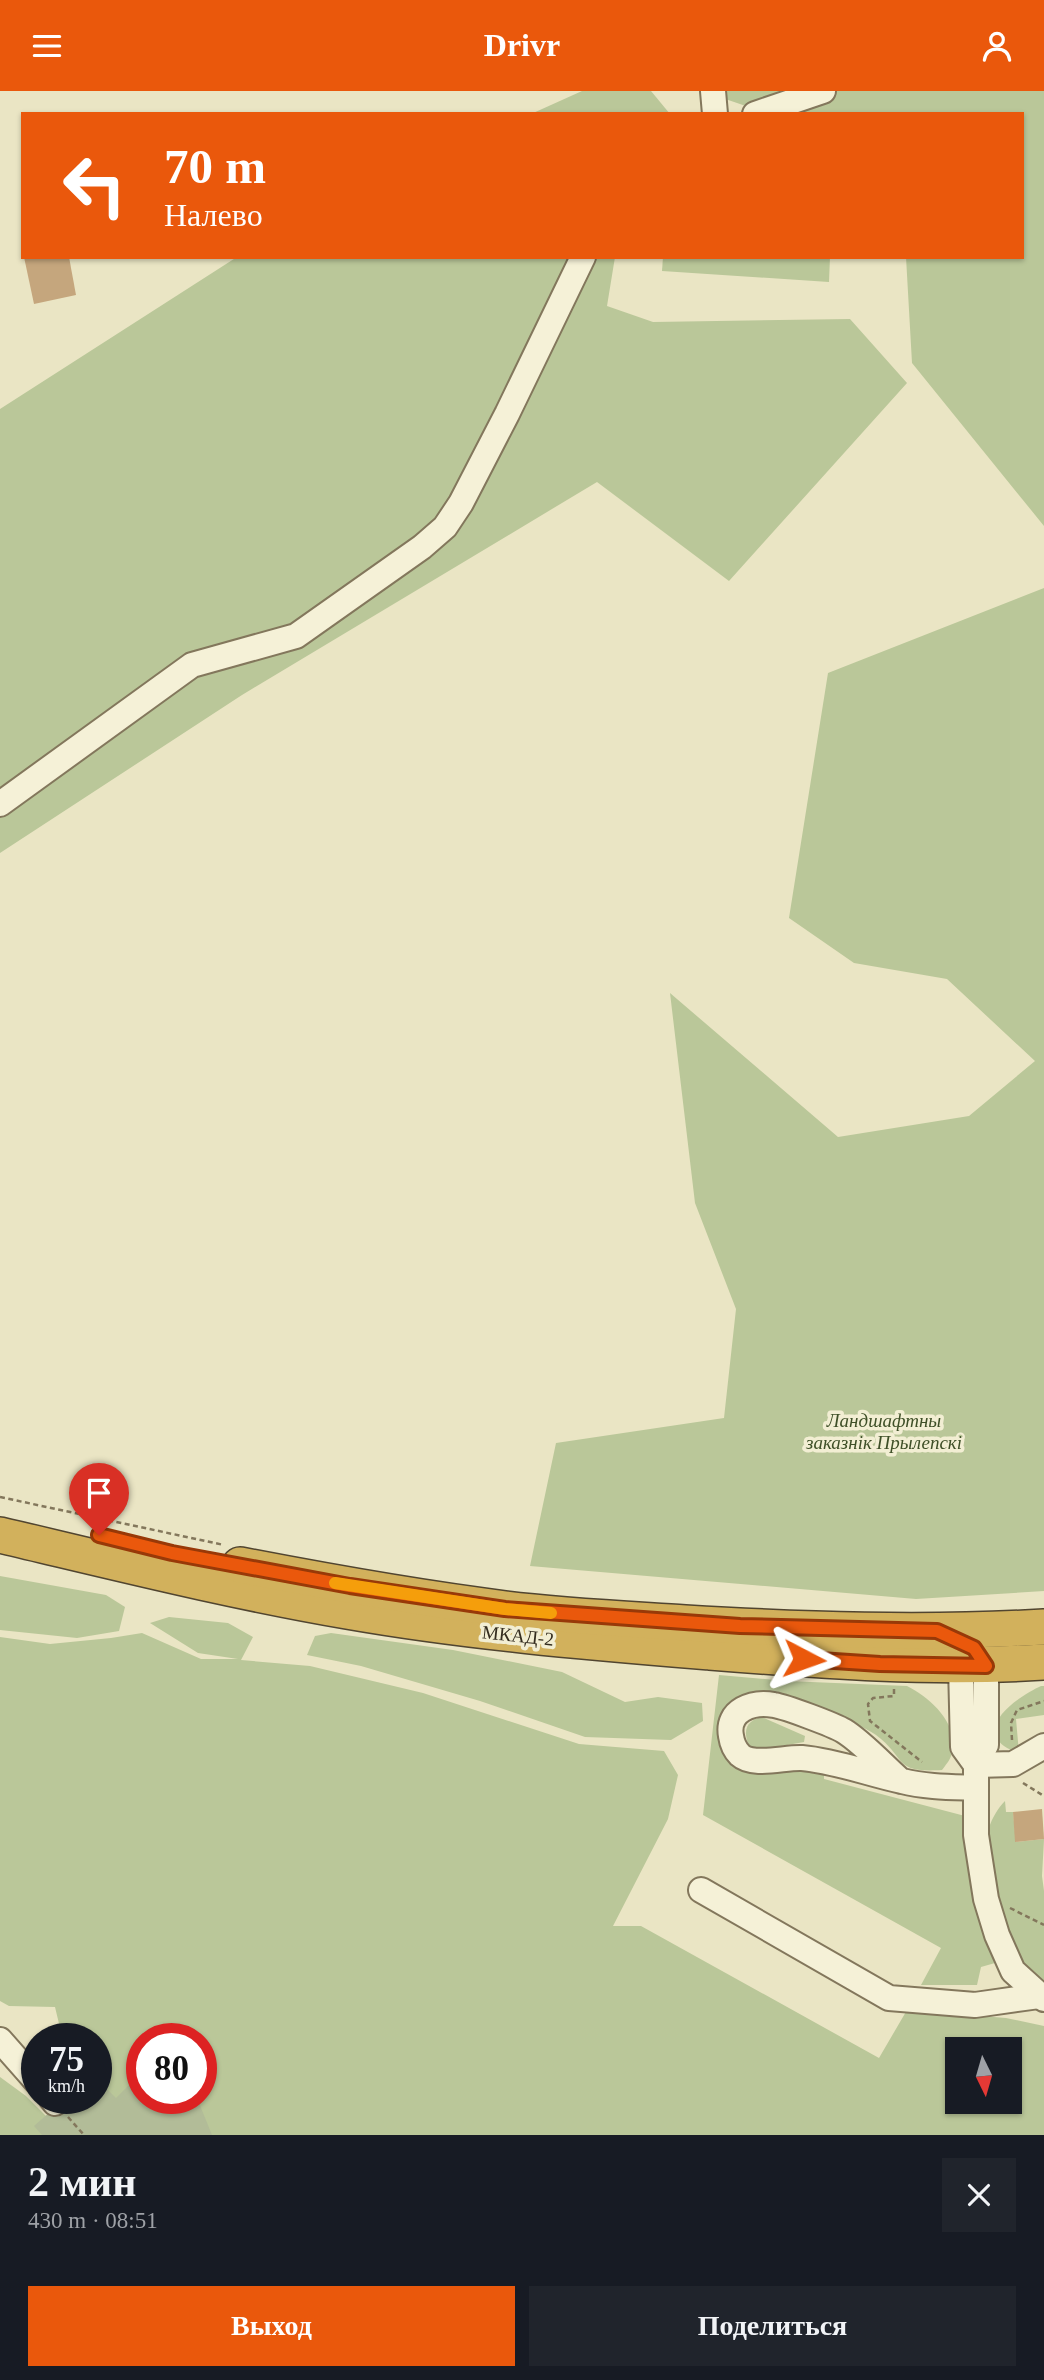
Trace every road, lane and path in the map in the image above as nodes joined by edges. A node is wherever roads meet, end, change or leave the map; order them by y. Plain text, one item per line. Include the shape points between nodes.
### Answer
1 (713, 91) edge
2 (823, 91) edge
3 (715, 112) edge
4 (761, 112) edge
5 (582, 259) edge
6 (0, 804) edge
7 (0, 1497) edge
8 (0, 1512) edge
9 (0, 1535) edge
10 (226, 1545) dead end
11 (1029, 1627) edge
12 (937, 1631) junction
13 (974, 1660) junction
14 (1044, 1662) edge
15 (894, 1696) dead end
16 (1044, 1702) edge
17 (1044, 1746) edge
18 (928, 1766) dead end
19 (1016, 1773) junction
20 (976, 1776) junction
21 (901, 1781) junction
22 (1044, 1796) edge
23 (701, 1890) dead end
24 (1009, 1908) dead end
25 (1044, 1925) edge
26 (1042, 1998) edge
27 (0, 2040) edge
28 (21, 2064) edge

1 - 3 street
2 - 4 street
5 - 6 street via 484,459 445,527 296,636 192,665
7 - 10 path
8 - 12 highway via 186,1555 505,1609 740,1626
9 - 13 highway, МКАД-2 via 347,1611 498,1633 753,1656
11 - 12 highway
11 - 13 highway
12 - 13 highway
13 - 14 highway, МКАД-2
13 - 20 street via 986,1745
15 - 18 path via 873,1698 868,1704 870,1721
16 - 19 path via 1017,1710 1011,1723
17 - 19 street
19 - 20 street
19 - 22 path
20 - 21 street via 926,1786
20 - 26 street via 976,1835 986,1899 1013,1971
21 - 21 street via 845,1732 775,1705 754,1704 739,1710 733,1720 732,1743 746,1759 825,1761
23 - 26 street via 889,1998 975,2005
24 - 25 path
27 - 28 street

